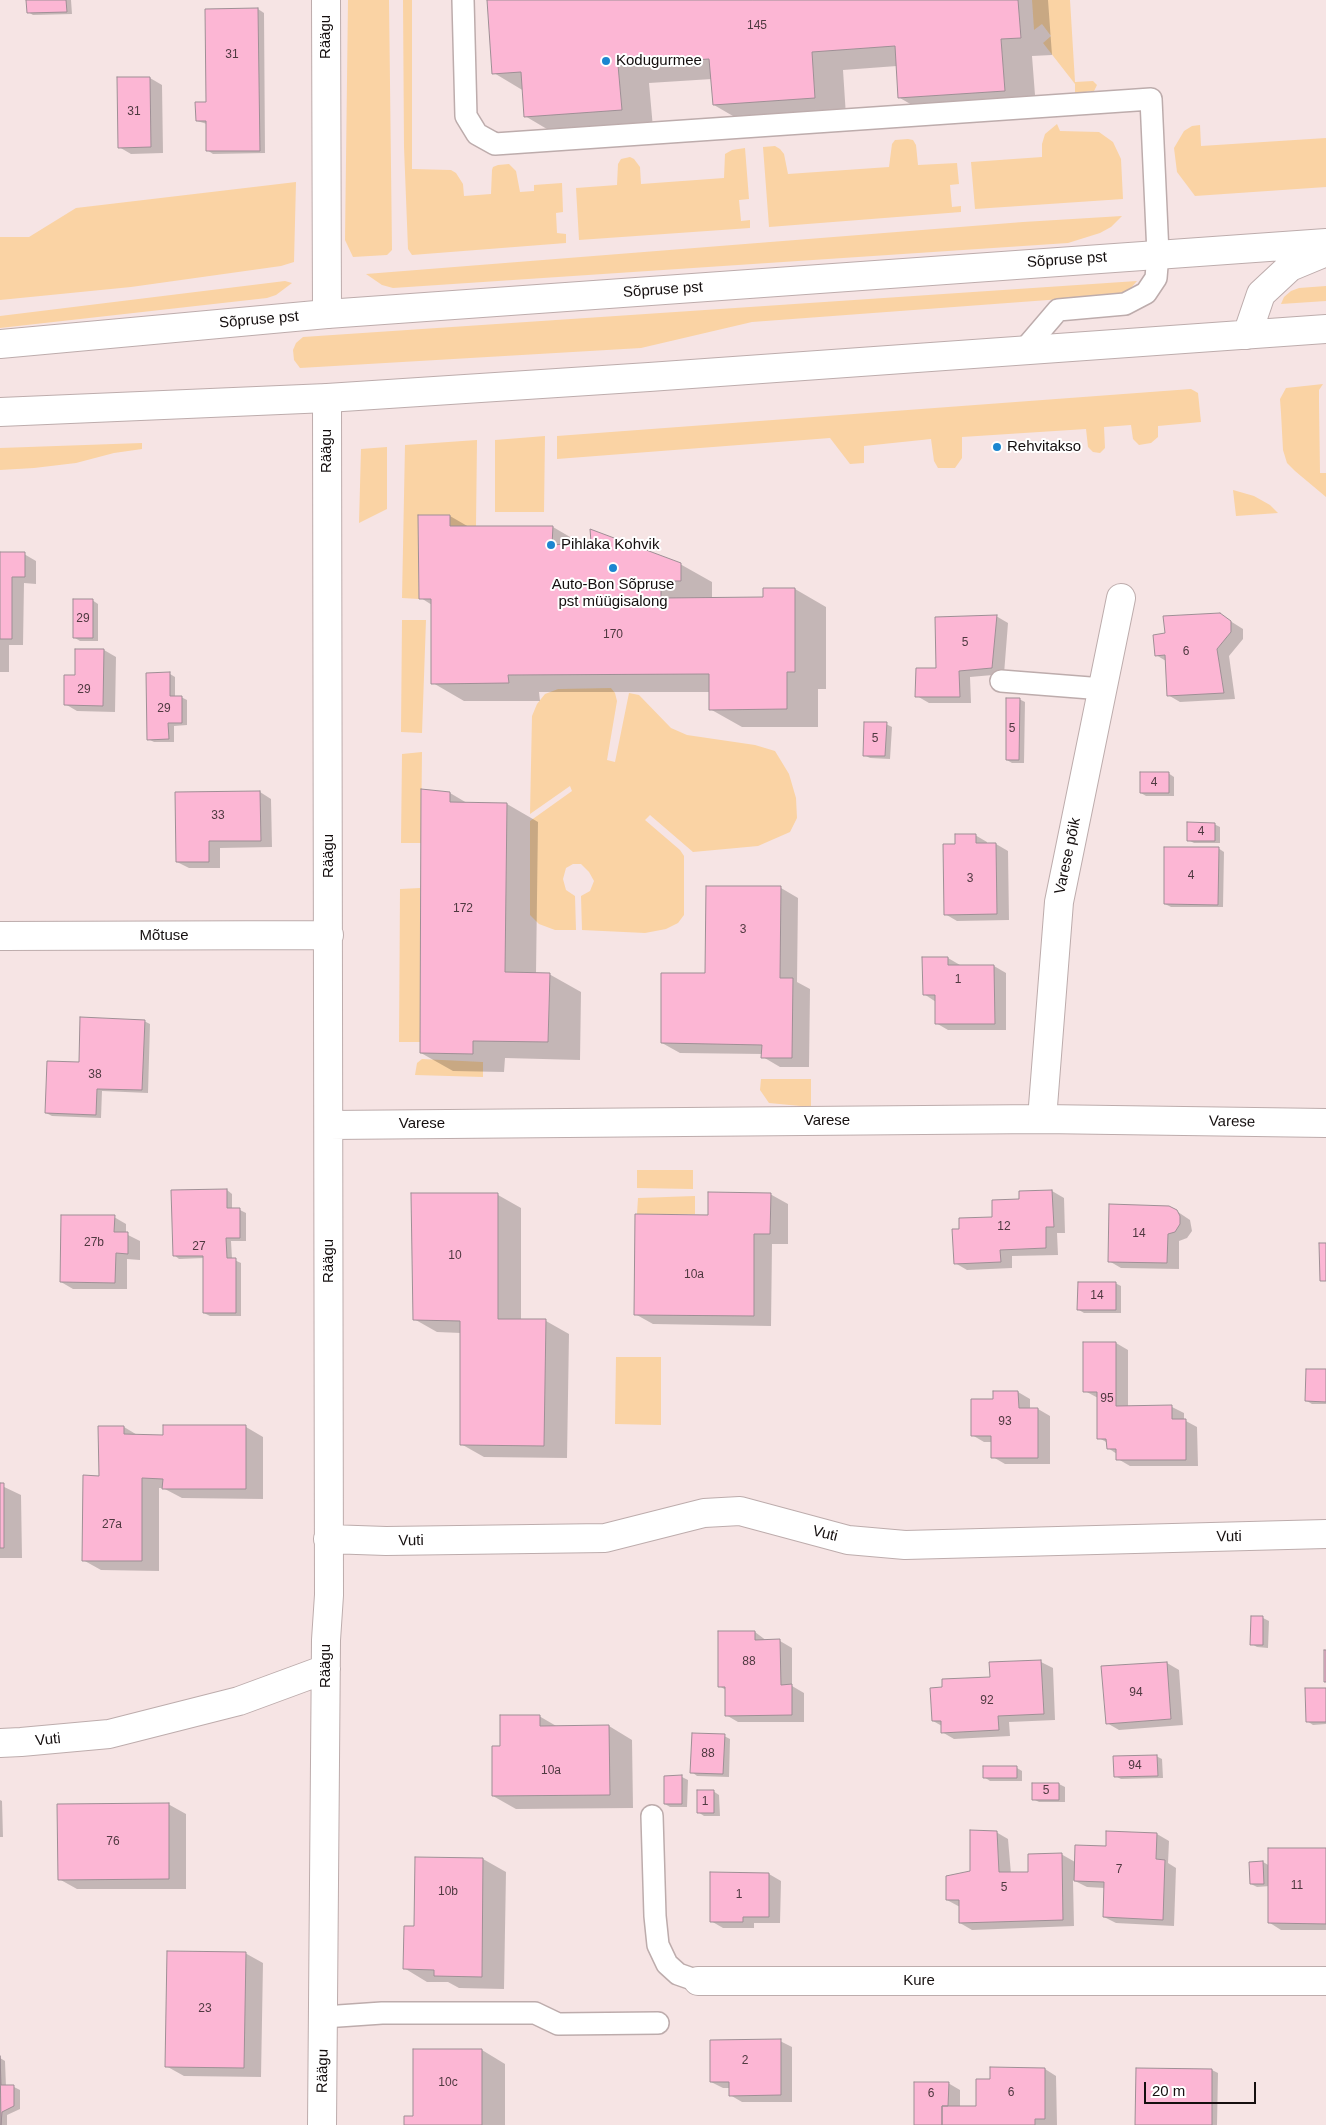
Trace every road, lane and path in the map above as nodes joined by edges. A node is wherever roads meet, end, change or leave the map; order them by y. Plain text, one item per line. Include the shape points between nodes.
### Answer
1 (326, 0) edge
2 (463, 0) edge
3 (1326, 243) edge
4 (1326, 252) edge
5 (1158, 254) junction
6 (327, 314) junction
7 (1326, 329) edge
8 (1247, 335) junction
9 (0, 344) edge
10 (1023, 351) junction
11 (327, 398) junction
12 (0, 412) edge
13 (1121, 598) dead end
14 (1001, 681) dead end
15 (1103, 689) junction
16 (329, 935) junction
17 (0, 936) edge
18 (1042, 1119) junction
19 (1326, 1123) edge
20 (328, 1125) junction
21 (1326, 1534) edge
22 (328, 1540) junction
23 (326, 1669) junction
24 (0, 1743) edge
25 (652, 1816) dead end
26 (698, 1981) joint
27 (1326, 1981) edge
28 (324, 2017) junction
29 (658, 2024) dead end
30 (322, 2125) edge

1 - 6 street, Räägu
2 - 5 lane via 466,116 477,134 495,144 1150,99
3 - 5 street, Sõpruse pst
4 - 8 street via 1290,267 1261,294
5 - 6 street, Sõpruse pst
5 - 10 lane via 1156,278 1146,293 1124,304 1058,310
6 - 9 street, Sõpruse pst
7 - 8 street
8 - 10 street
10 - 11 street
11 - 12 street
11 - 16 street, Räägu
13 - 15 street, Varese põik
14 - 15 lane
15 - 18 street, Varese põik via 1059,902
16 - 17 street, Mõtuse
16 - 20 street, Räägu
18 - 19 street, Varese
18 - 20 street, Varese
20 - 22 street, Räägu
21 - 22 street, Vuti via 905,1545 848,1540 740,1511 704,1513 605,1538
22 - 23 street, Räägu
23 - 24 street, Vuti via 239,1701 109,1734
23 - 28 street, Räägu
25 - 26 lane, Kure via 658,1945 666,1964 678,1974
26 - 27 street, Kure
28 - 29 lane via 382,2013 535,2013 558,2024
28 - 30 street, Räägu

